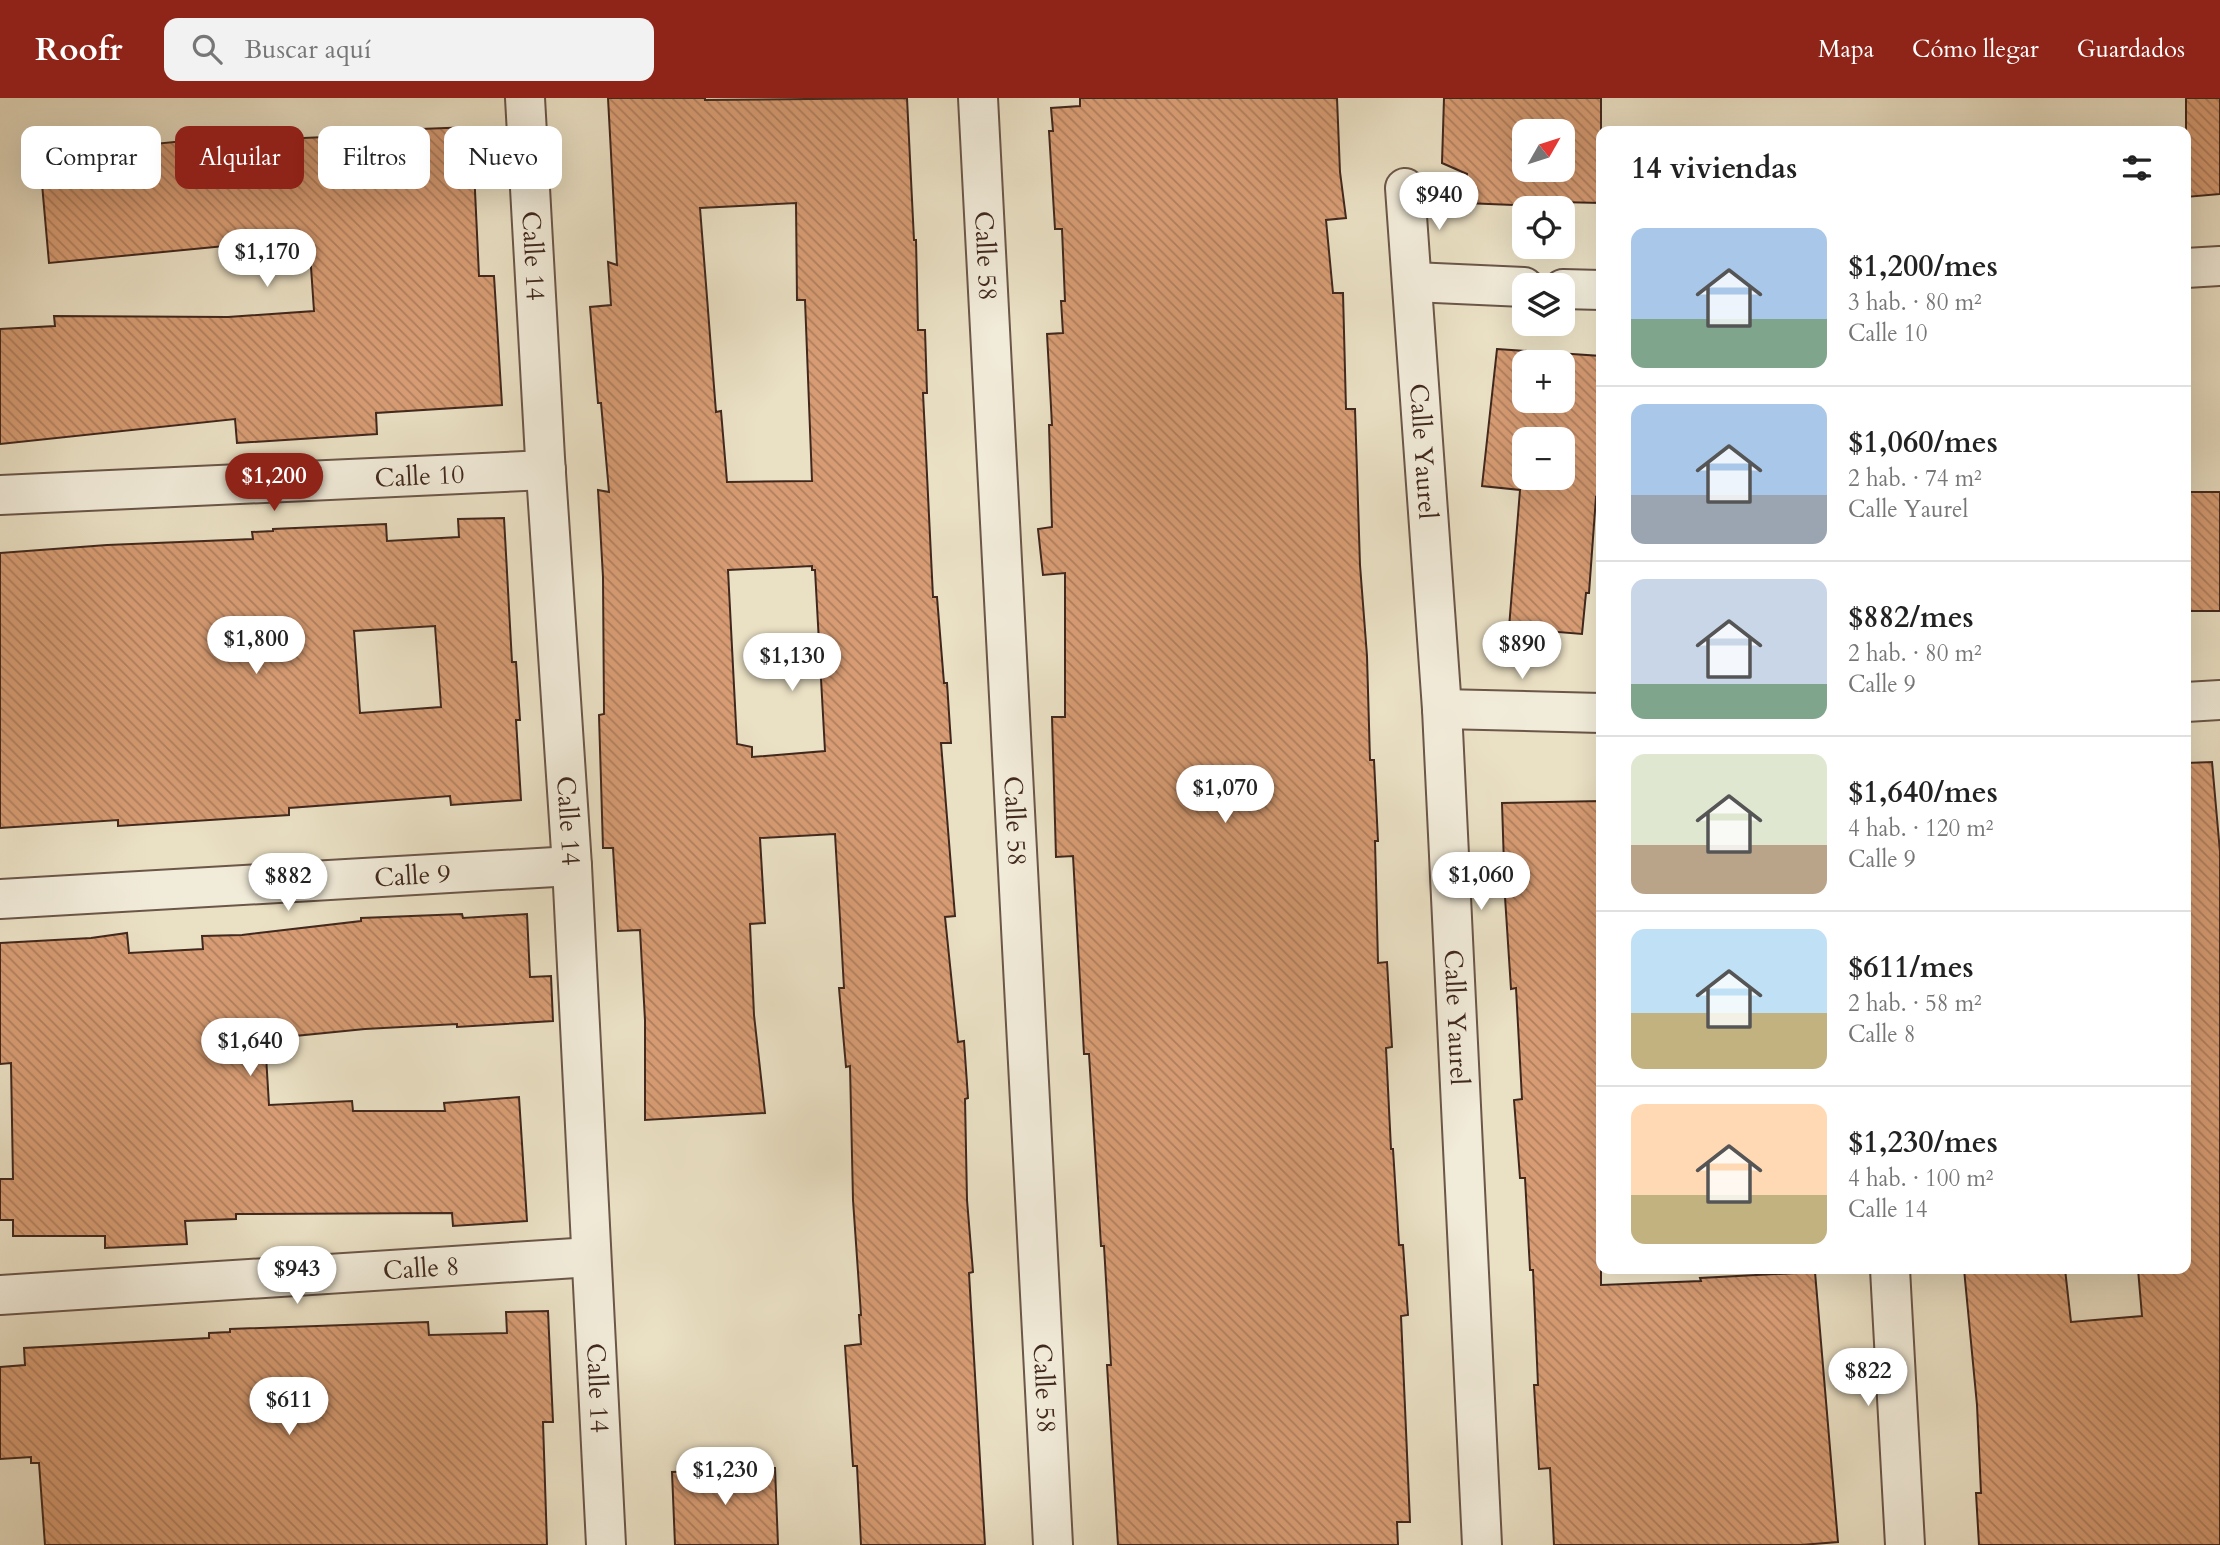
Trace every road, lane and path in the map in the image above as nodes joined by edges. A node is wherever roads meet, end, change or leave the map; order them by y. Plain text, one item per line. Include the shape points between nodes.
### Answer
1 (525, 98) edge
2 (978, 98) edge
3 (1405, 188) dead end
4 (2220, 266) edge
5 (2191, 268) edge
6 (1413, 282) junction
7 (1512, 286) edge
8 (1575, 289) edge
9 (1596, 290) edge
10 (546, 470) junction
11 (0, 495) edge
12 (2220, 700) edge
13 (2191, 702) edge
14 (1442, 709) junction
15 (1596, 713) edge
16 (572, 866) junction
17 (0, 899) edge
18 (591, 1257) junction
19 (1890, 1274) edge
20 (0, 1295) edge
21 (606, 1545) edge
22 (1053, 1545) edge
23 (1482, 1545) edge
24 (1905, 1545) edge

1 - 10 street, Calle 14
2 - 22 street, Calle 58
3 - 6 street, Calle Yaurel
4 - 5 street
6 - 7 street
6 - 14 street, Calle Yaurel
8 - 9 street
10 - 11 street, Calle 10
10 - 16 street, Calle 14
12 - 13 street
14 - 15 street
14 - 23 street, Calle Yaurel
16 - 17 street, Calle 9
16 - 18 street, Calle 14
18 - 20 street, Calle 8
18 - 21 street, Calle 14
19 - 24 street

